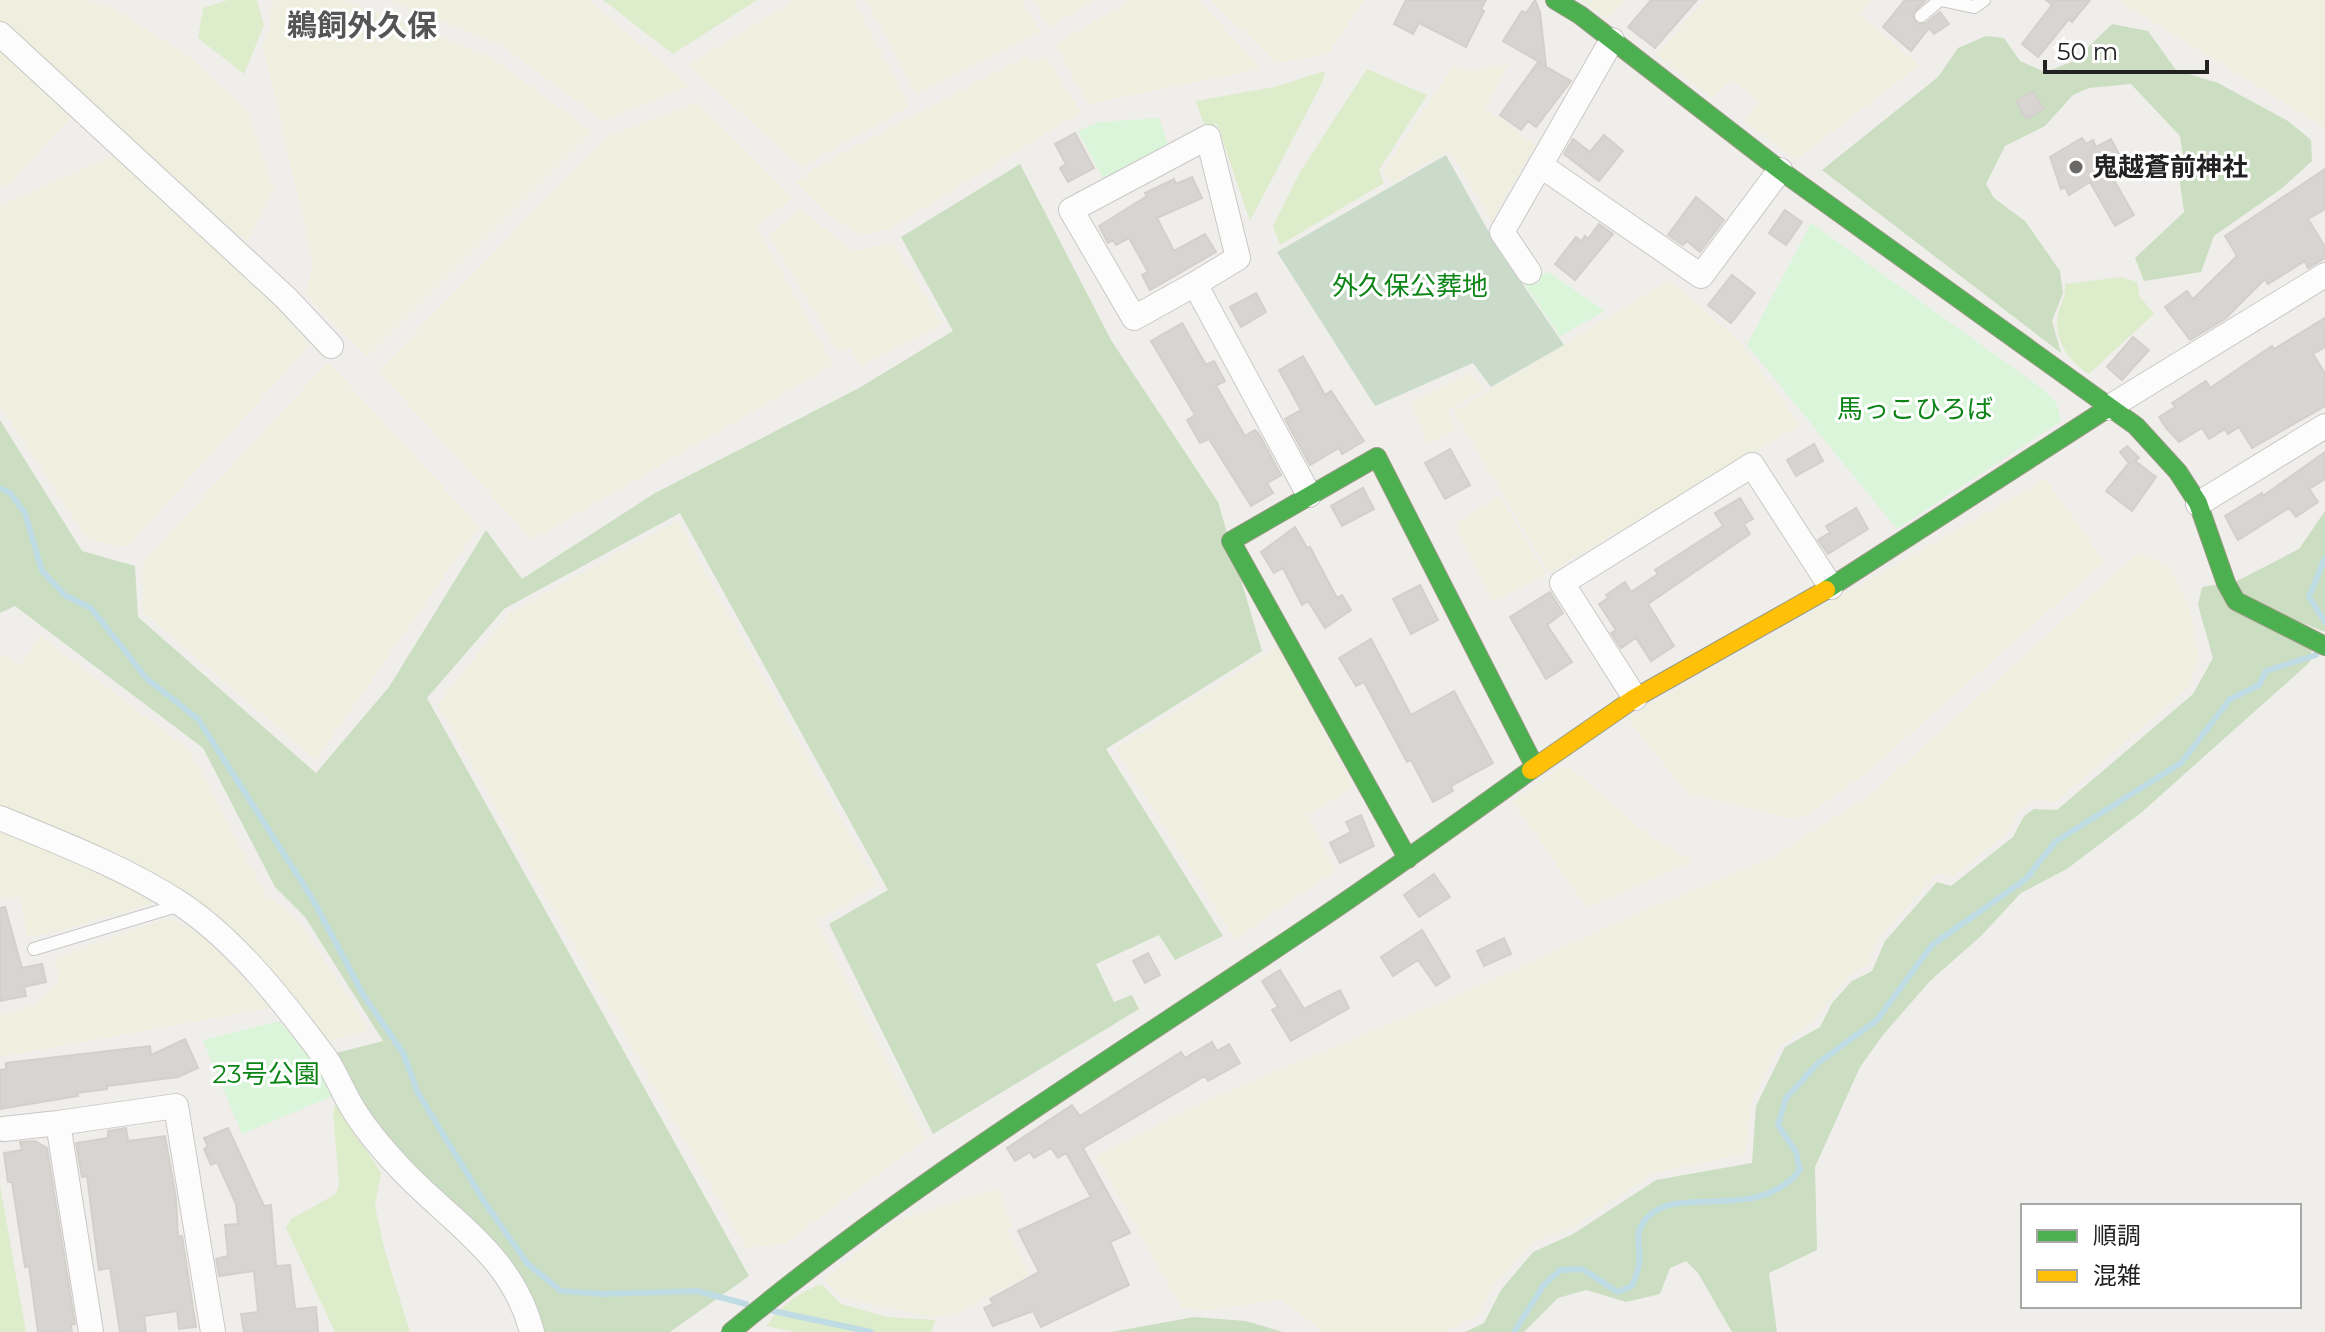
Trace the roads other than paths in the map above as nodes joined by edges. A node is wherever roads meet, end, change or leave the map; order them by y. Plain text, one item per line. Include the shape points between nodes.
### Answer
1 (1555, 0) edge
2 (1940, 0) edge
3 (1984, 0) edge
4 (1921, 16) dead end
5 (0, 34) edge
6 (1612, 40) junction
7 (1540, 165) junction
8 (1780, 170) junction
9 (1529, 272) dead end
10 (2325, 275) edge
11 (1195, 284) junction
12 (331, 346) dead end
13 (2108, 408) junction
14 (2325, 426) edge
15 (1309, 495) junction
16 (2198, 504) junction
17 (1831, 587) junction
18 (2320, 643) edge
19 (1635, 698) junction
20 (1535, 767) junction
21 (0, 818) edge
22 (1408, 859) junction
23 (182, 905) junction
24 (34, 949) dead end
25 (58, 1123) junction
26 (4, 1129) dead end
27 (91, 1332) edge
28 (213, 1332) edge
29 (532, 1332) edge
30 (731, 1332) edge

1 - 6 street
2 - 3 lane via 1974,7
2 - 4 lane
5 - 12 street via 286,298
6 - 7 street
6 - 8 street
7 - 8 street via 1701,276
7 - 9 street via 1502,232
8 - 13 street
10 - 13 street
11 - 11 street via 1238,258 1208,137 1071,210 1134,318
11 - 15 street
13 - 16 street via 2136,426 2170,460
13 - 17 street
14 - 16 street
15 - 20 street via 1377,457
15 - 22 street via 1231,541
16 - 18 street via 2236,601
17 - 19 street
17 - 19 street via 1752,465 1562,583
19 - 20 street
20 - 22 street
21 - 23 street via 126,873
22 - 30 street via 934,1171
23 - 24 lane
23 - 29 street via 217,934 283,1006 400,1168 497,1261 516,1286
25 - 26 street
25 - 27 street
25 - 28 street via 176,1106

